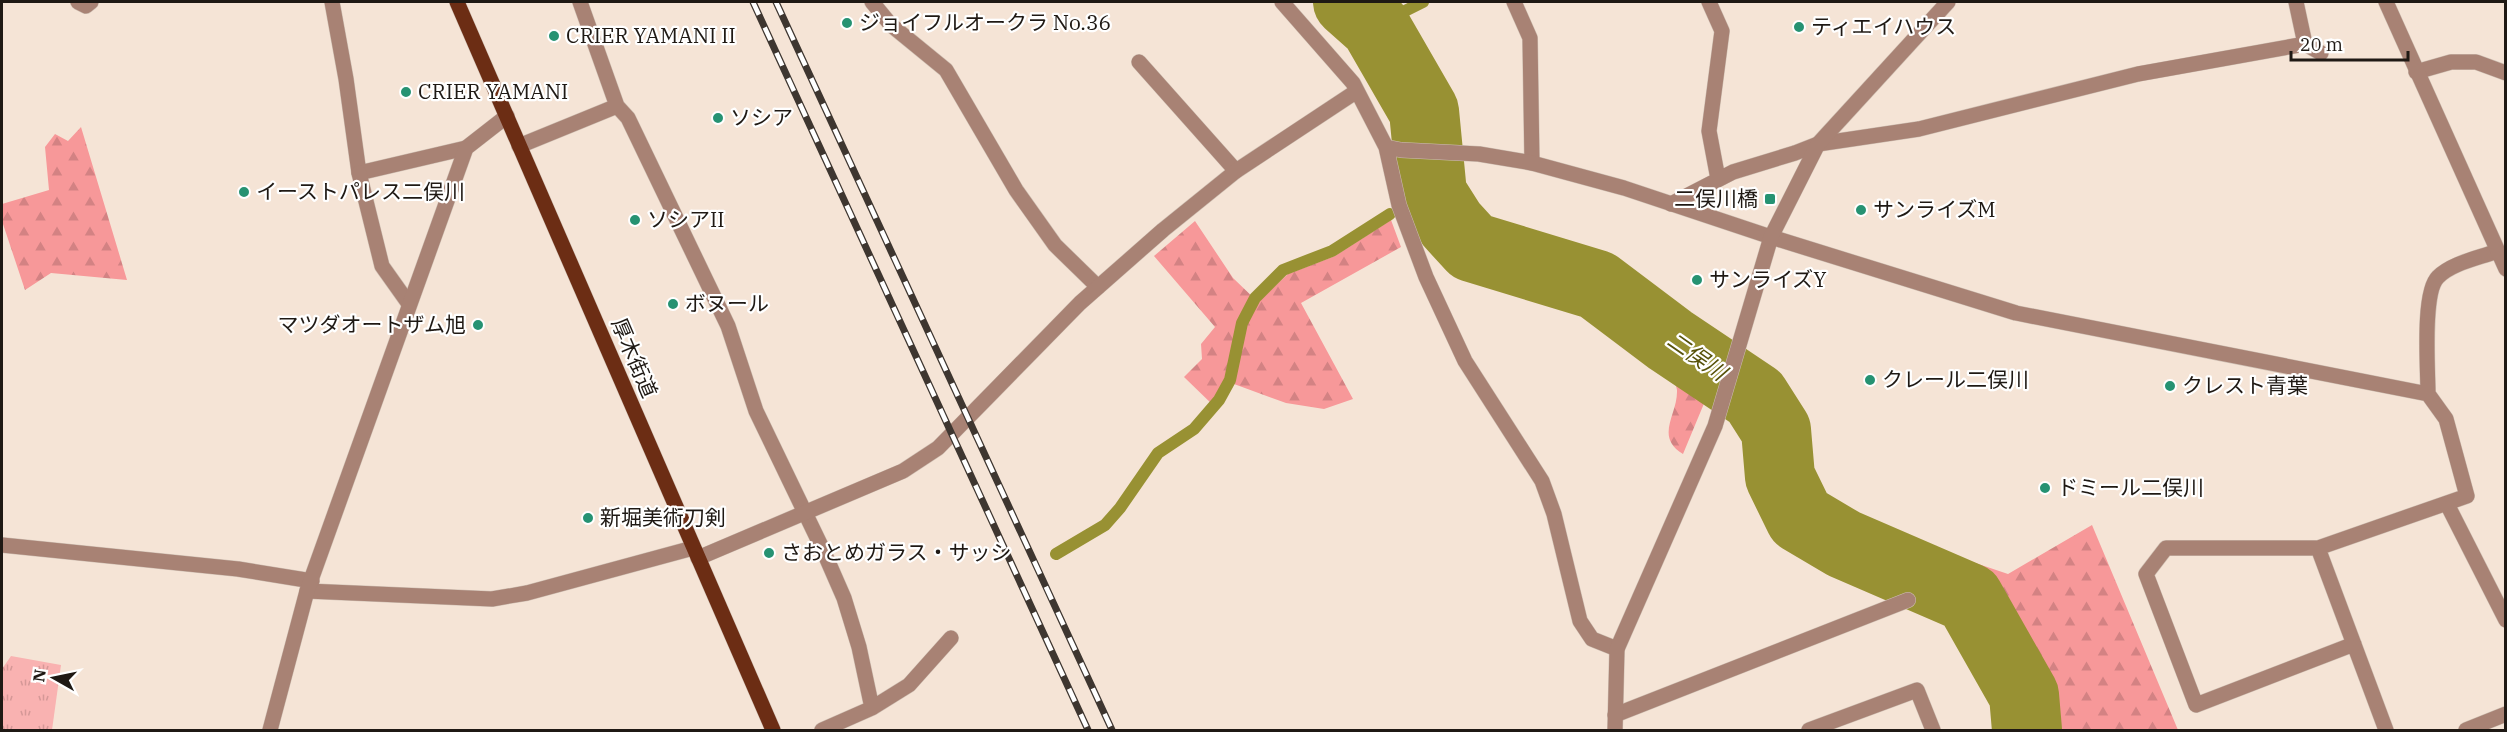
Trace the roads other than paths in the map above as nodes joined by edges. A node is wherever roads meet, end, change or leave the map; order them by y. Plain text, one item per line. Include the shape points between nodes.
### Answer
1 (78, 2) edge
2 (91, 2) edge
3 (332, 2) edge
4 (457, 2) edge
5 (580, 2) edge
6 (872, 2) edge
7 (1282, 2) edge
8 (1514, 2) edge
9 (1709, 2) edge
10 (1948, 2) edge
11 (2296, 2) edge
12 (2386, 2) edge
13 (2305, 44) junction
14 (2321, 53) dead end
15 (1139, 62) dead end
16 (2416, 72) junction
17 (2505, 73) edge
18 (1357, 91) junction
19 (617, 106) junction
20 (507, 116) junction
21 (1818, 144) junction
22 (519, 146) junction
23 (466, 148) junction
24 (1394, 149) junction
25 (1532, 163) junction
26 (1236, 171) junction
27 (359, 173) junction
28 (1719, 179) junction
29 (1671, 204) junction
30 (1771, 237) junction
31 (2497, 251) junction
32 (2505, 269) edge
33 (1098, 287) junction
34 (408, 303) junction
35 (2428, 394) junction
36 (2447, 504) junction
37 (805, 511) junction
38 (2, 545) edge
39 (2318, 548) junction
40 (695, 553) junction
41 (309, 586) junction
42 (1908, 600) dead end
43 (2505, 620) edge
44 (951, 638) dead end
45 (2354, 644) junction
46 (1617, 649) junction
47 (872, 708) junction
48 (2505, 714) edge
49 (1615, 723) edge
50 (270, 730) edge
51 (773, 730) edge
52 (822, 730) edge
53 (1809, 730) edge
54 (1933, 730) edge
55 (2386, 730) edge
56 (2466, 730) edge

1 - 2 street via 86,6
3 - 27 street
4 - 20 main road, 厚木街道
5 - 19 street
6 - 33 street via 891,25 946,70 1016,190 1055,245
7 - 18 street
8 - 25 street via 1530,38
9 - 28 street via 1722,31 1709,131
10 - 21 street
11 - 13 street
12 - 16 street
13 - 14 street
13 - 21 street via 2138,74 1919,129
15 - 26 street
16 - 17 street via 2451,62 2476,62
16 - 31 street
18 - 24 street
18 - 26 street
19 - 22 street
19 - 37 street via 628,118 728,326 756,411
20 - 22 main road, 厚木街道
20 - 23 street
21 - 28 street
21 - 30 street
22 - 40 main road, 厚木街道
23 - 27 street
23 - 34 street
24 - 25 street
24 - 46 street via 1398,205 1431,288 1466,361 1542,481 1580,621 1592,639
25 - 29 street
26 - 33 street
27 - 34 street via 382,266
28 - 29 street
29 - 30 street
30 - 35 street via 2016,313
30 - 46 street via 1715,426
31 - 32 street
31 - 35 street via 2437,278 2429,296
33 - 37 street via 938,448 903,471
34 - 41 street
35 - 36 street via 2446,419 2467,496
36 - 39 street
36 - 43 street
37 - 40 street
37 - 47 street via 844,598
38 - 41 street via 238,569
39 - 45 street
39 - 45 street via 2166,548 2146,574 2196,705
40 - 41 street via 492,599
40 - 51 main road, 厚木街道
41 - 50 street
42 - 49 street
44 - 47 street via 909,685
45 - 55 street
46 - 49 street
47 - 52 street
48 - 56 street
53 - 54 street via 1917,690

